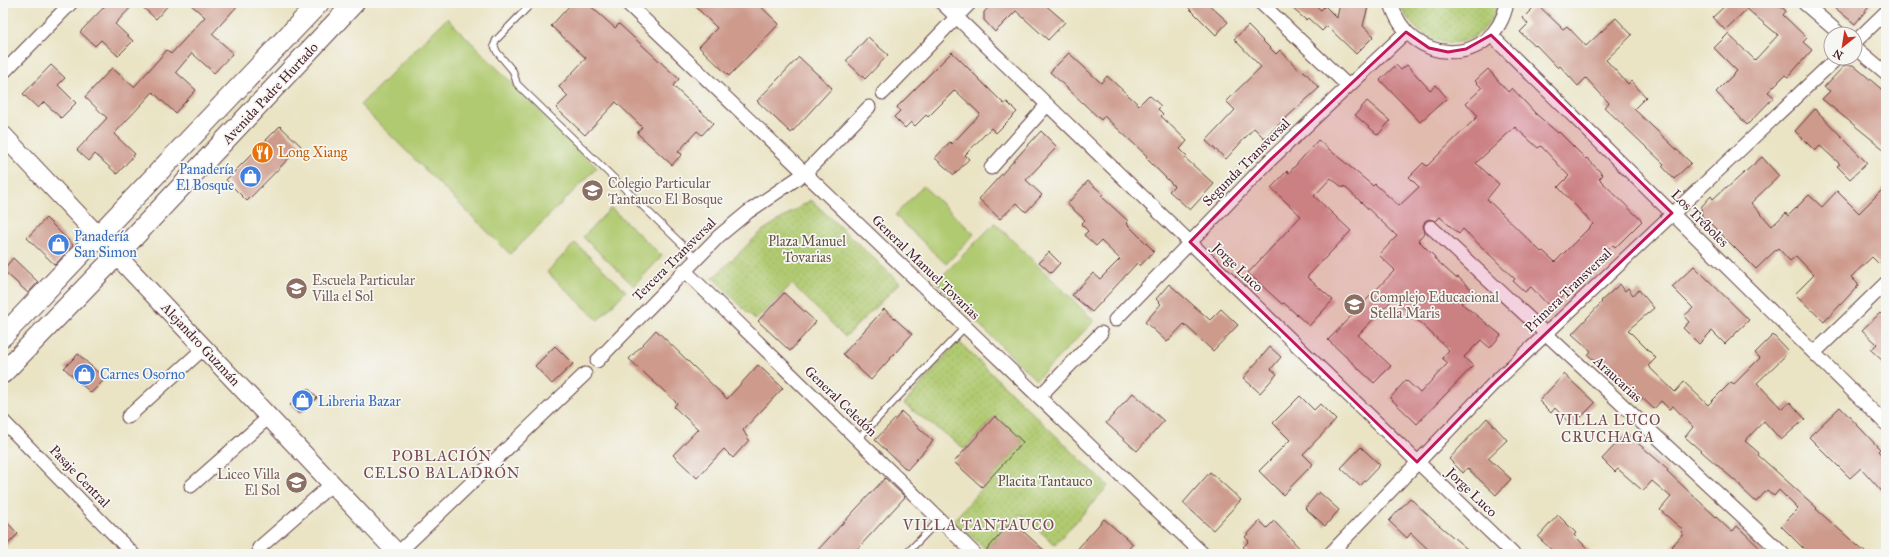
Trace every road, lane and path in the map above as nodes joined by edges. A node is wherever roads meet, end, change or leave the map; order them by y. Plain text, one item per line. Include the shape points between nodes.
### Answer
1 (71, 3) edge
2 (319, 3) edge
3 (354, 3) edge
4 (532, 3) edge
5 (627, 3) edge
6 (942, 3) edge
7 (970, 3) edge
8 (1261, 3) edge
9 (1391, 3) edge
10 (1508, 3) edge
11 (1804, 3) edge
12 (1886, 12) edge
13 (956, 17) junction
14 (1831, 26) edge
15 (1406, 32) junction
16 (1863, 34) edge
17 (1491, 35) junction
18 (1863, 54) edge
19 (1829, 66) edge
20 (3, 73) edge
21 (1886, 73) edge
22 (1348, 86) junction
23 (883, 93) dead end
24 (1047, 105) junction
25 (868, 107) dead end
26 (3, 135) edge
27 (991, 168) dead end
28 (805, 173) junction
29 (1672, 213) junction
30 (1432, 226) dead end
31 (98, 235) junction
32 (1190, 242) junction
33 (117, 255) junction
34 (696, 258) junction
35 (684, 270) junction
36 (1886, 283) edge
37 (1114, 320) dead end
38 (965, 327) junction
39 (1101, 333) dead end
40 (1546, 333) junction
41 (3, 335) edge
42 (204, 348) junction
43 (1814, 353) junction
44 (597, 361) dead end
45 (3, 373) edge
46 (585, 374) dead end
47 (1040, 398) junction
48 (128, 417) dead end
49 (269, 418) junction
50 (3, 421) edge
51 (1886, 424) edge
52 (858, 439) junction
53 (1417, 462) junction
54 (332, 484) junction
55 (191, 486) dead end
56 (940, 520) junction
57 (259, 548) dead end
58 (973, 553) edge
59 (133, 554) edge
60 (397, 554) edge
61 (906, 554) edge
62 (1203, 554) edge
63 (1330, 554) edge
64 (1513, 554) edge
65 (1783, 554) edge

1 - 20 street
2 - 31 main road, Avenida Padre Hurtado
3 - 33 main road, Avenida Padre Hurtado
4 - 34 lane via 496,40 496,52 513,71 517,84
5 - 28 street, General Manuel Tovarias
6 - 13 street, Jorge Luco
7 - 13 street
8 - 22 street
9 - 15 street
10 - 17 street via 1502,19
11 - 14 street
12 - 16 street
13 - 23 street
13 - 24 street, Jorge Luco
15 - 17 street via 1420,44 1448,52 1466,50 1480,44
15 - 22 street, Segunda Transversal
17 - 29 street, Los Tréboles
18 - 21 street
19 - 29 street, Primera Transversal
22 - 32 street, Segunda Transversal via 1264,166
24 - 27 street
24 - 32 street, Jorge Luco
25 - 28 street, Tercera Transversal
26 - 31 street, Alejandro Guzmán
28 - 34 street, Tercera Transversal via 748,212
28 - 38 street, General Manuel Tovarias
29 - 40 street, Primera Transversal
29 - 43 street, Los Tréboles
30 - 40 street, Araucarias
31 - 33 street, Alejandro Guzmán
31 - 41 main road, Avenida Padre Hurtado
32 - 37 street, Segunda Transversal
32 - 53 street, Jorge Luco
33 - 42 street, Alejandro Guzmán
33 - 45 main road, Avenida Padre Hurtado
34 - 35 street, Tercera Transversal
35 - 44 street, Tercera Transversal
35 - 52 street, General Celedón
36 - 43 street
38 - 47 street, General Manuel Tovarias
38 - 52 lane
39 - 47 street
40 - 53 street, Primera Transversal
40 - 65 street, Araucarias
42 - 48 street
42 - 49 street, Alejandro Guzmán
43 - 51 street, Los Tréboles
46 - 60 street
47 - 62 street, General Manuel Tovarias
49 - 54 street, Alejandro Guzmán
49 - 55 street
50 - 59 street, Pasaje Central
52 - 56 street, General Celedón
53 - 63 street, Primera Transversal
53 - 64 street, Jorge Luco
54 - 57 street
54 - 60 street, Alejandro Guzmán
56 - 58 street, General Celedón
56 - 61 lane

